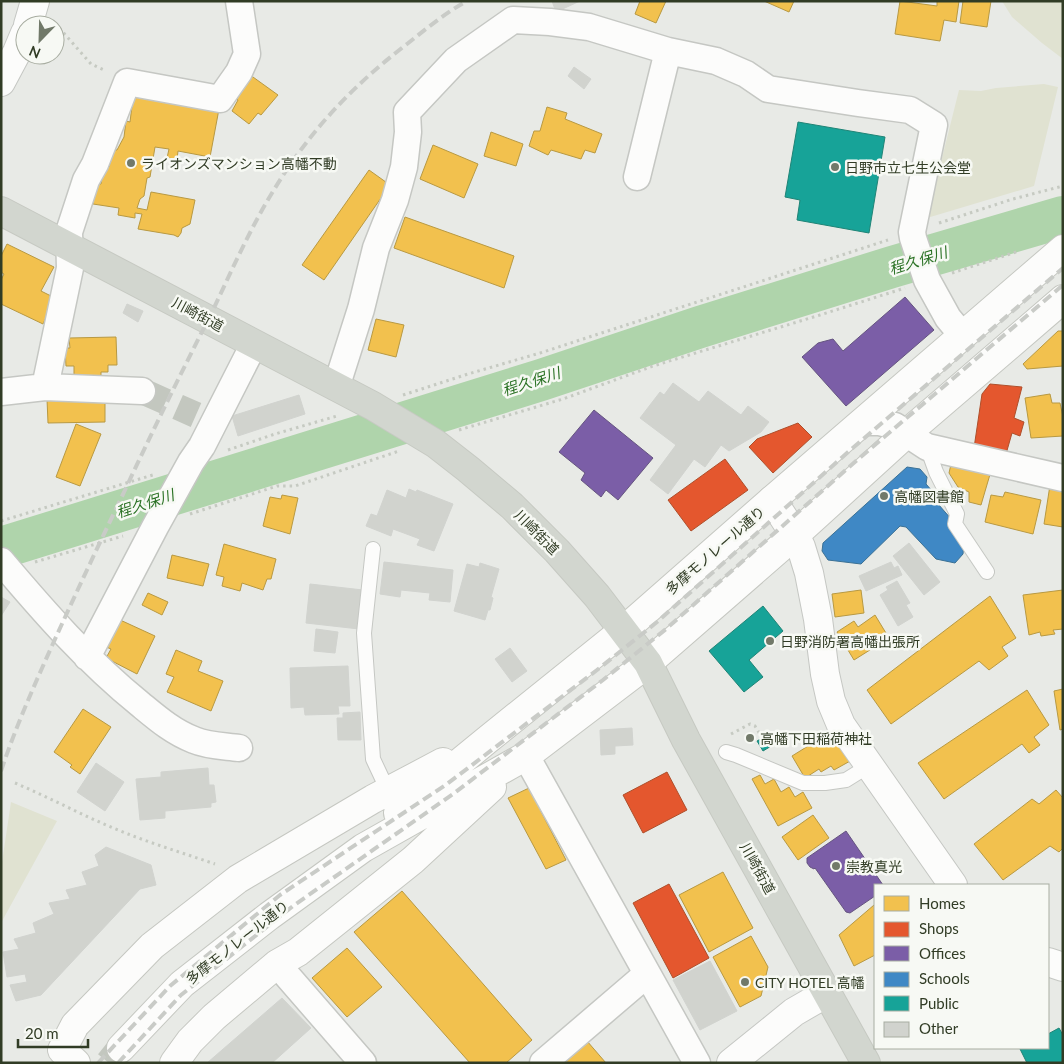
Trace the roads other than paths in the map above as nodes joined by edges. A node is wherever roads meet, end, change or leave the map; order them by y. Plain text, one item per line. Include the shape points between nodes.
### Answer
1 (35, 1) edge
2 (239, 1) edge
3 (31, 15) edge
4 (668, 51) junction
5 (15, 56) edge
6 (1, 82) edge
7 (637, 177) dead end
8 (1, 211) edge
9 (69, 246) junction
10 (1063, 249) edge
11 (1063, 299) edge
12 (963, 336) junction
13 (254, 344) junction
14 (335, 386) junction
15 (45, 387) junction
16 (142, 391) tunnel mouth
17 (1, 392) edge
18 (862, 422) junction
19 (917, 441) junction
20 (1063, 478) edge
21 (772, 500) junction
22 (795, 535) junction
23 (373, 549) dead end
24 (4, 568) edge
25 (987, 572) dead end
26 (624, 630) junction
27 (86, 657) junction
28 (648, 663) junction
29 (487, 740) junction
30 (239, 748) dead end
31 (726, 752) dead end
32 (526, 756) junction
33 (870, 765) junction
34 (388, 791) junction
35 (364, 848) junction
36 (953, 884) edge
37 (1049, 962) edge
38 (277, 964) junction
39 (1063, 966) edge
40 (648, 974) junction
41 (828, 993) junction
42 (121, 1048) tunnel mouth
43 (63, 1059) edge
44 (174, 1063) edge
45 (363, 1063) edge
46 (543, 1063) edge
47 (698, 1063) edge
48 (731, 1063) edge
49 (866, 1063) edge

1 - 3 main road
2 - 9 street via 247,54 220,99 127,82 86,180 68,232
4 - 7 street
4 - 12 street via 716,61 746,74 768,89 910,110 934,125 912,235 926,277 948,318
4 - 14 street via 589,27 514,20 456,60 407,112 404,167
5 - 6 main road
8 - 9 main road, 川崎街道
9 - 13 main road, 川崎街道
9 - 15 street via 70,268
10 - 12 main road, 多摩モノレール通り
11 - 19 main road, 多摩モノレール通り
12 - 18 main road, 多摩モノレール通り
13 - 14 main road, 川崎街道
13 - 27 street via 204,420 202,446 154,527
14 - 26 main road, 川崎街道 via 373,406 412,442 436,444 512,506 564,559
15 - 16 street
15 - 17 street
18 - 19 street via 895,426
18 - 21 main road, 多摩モノレール通り
19 - 20 street
19 - 22 main road, 多摩モノレール通り
19 - 25 lane via 957,514 955,524
21 - 22 main road
21 - 26 main road, 多摩モノレール通り
22 - 28 main road, 多摩モノレール通り
22 - 33 main road via 809,573 831,701 842,725
23 - 34 lane via 364,633 373,759
24 - 27 street
26 - 28 main road, 川崎街道
26 - 29 main road, 多摩モノレール通り
27 - 30 street via 123,690 163,737
28 - 32 main road, 多摩モノレール通り
28 - 41 main road, 川崎街道 via 686,740
29 - 34 main road
29 - 35 main road, 多摩モノレール通り via 390,821
31 - 33 lane via 803,783 846,780
32 - 35 main road, 多摩モノレール通り
32 - 38 main road via 413,860 298,952
32 - 40 street
33 - 36 main road
34 - 43 main road via 238,879 152,946 75,1025
35 - 42 main road, 多摩モノレール通り via 182,984
37 - 39 main road
38 - 44 main road via 214,1017
38 - 45 street
40 - 46 street
40 - 47 street
41 - 48 main road via 794,1012
41 - 49 main road, 川崎街道

